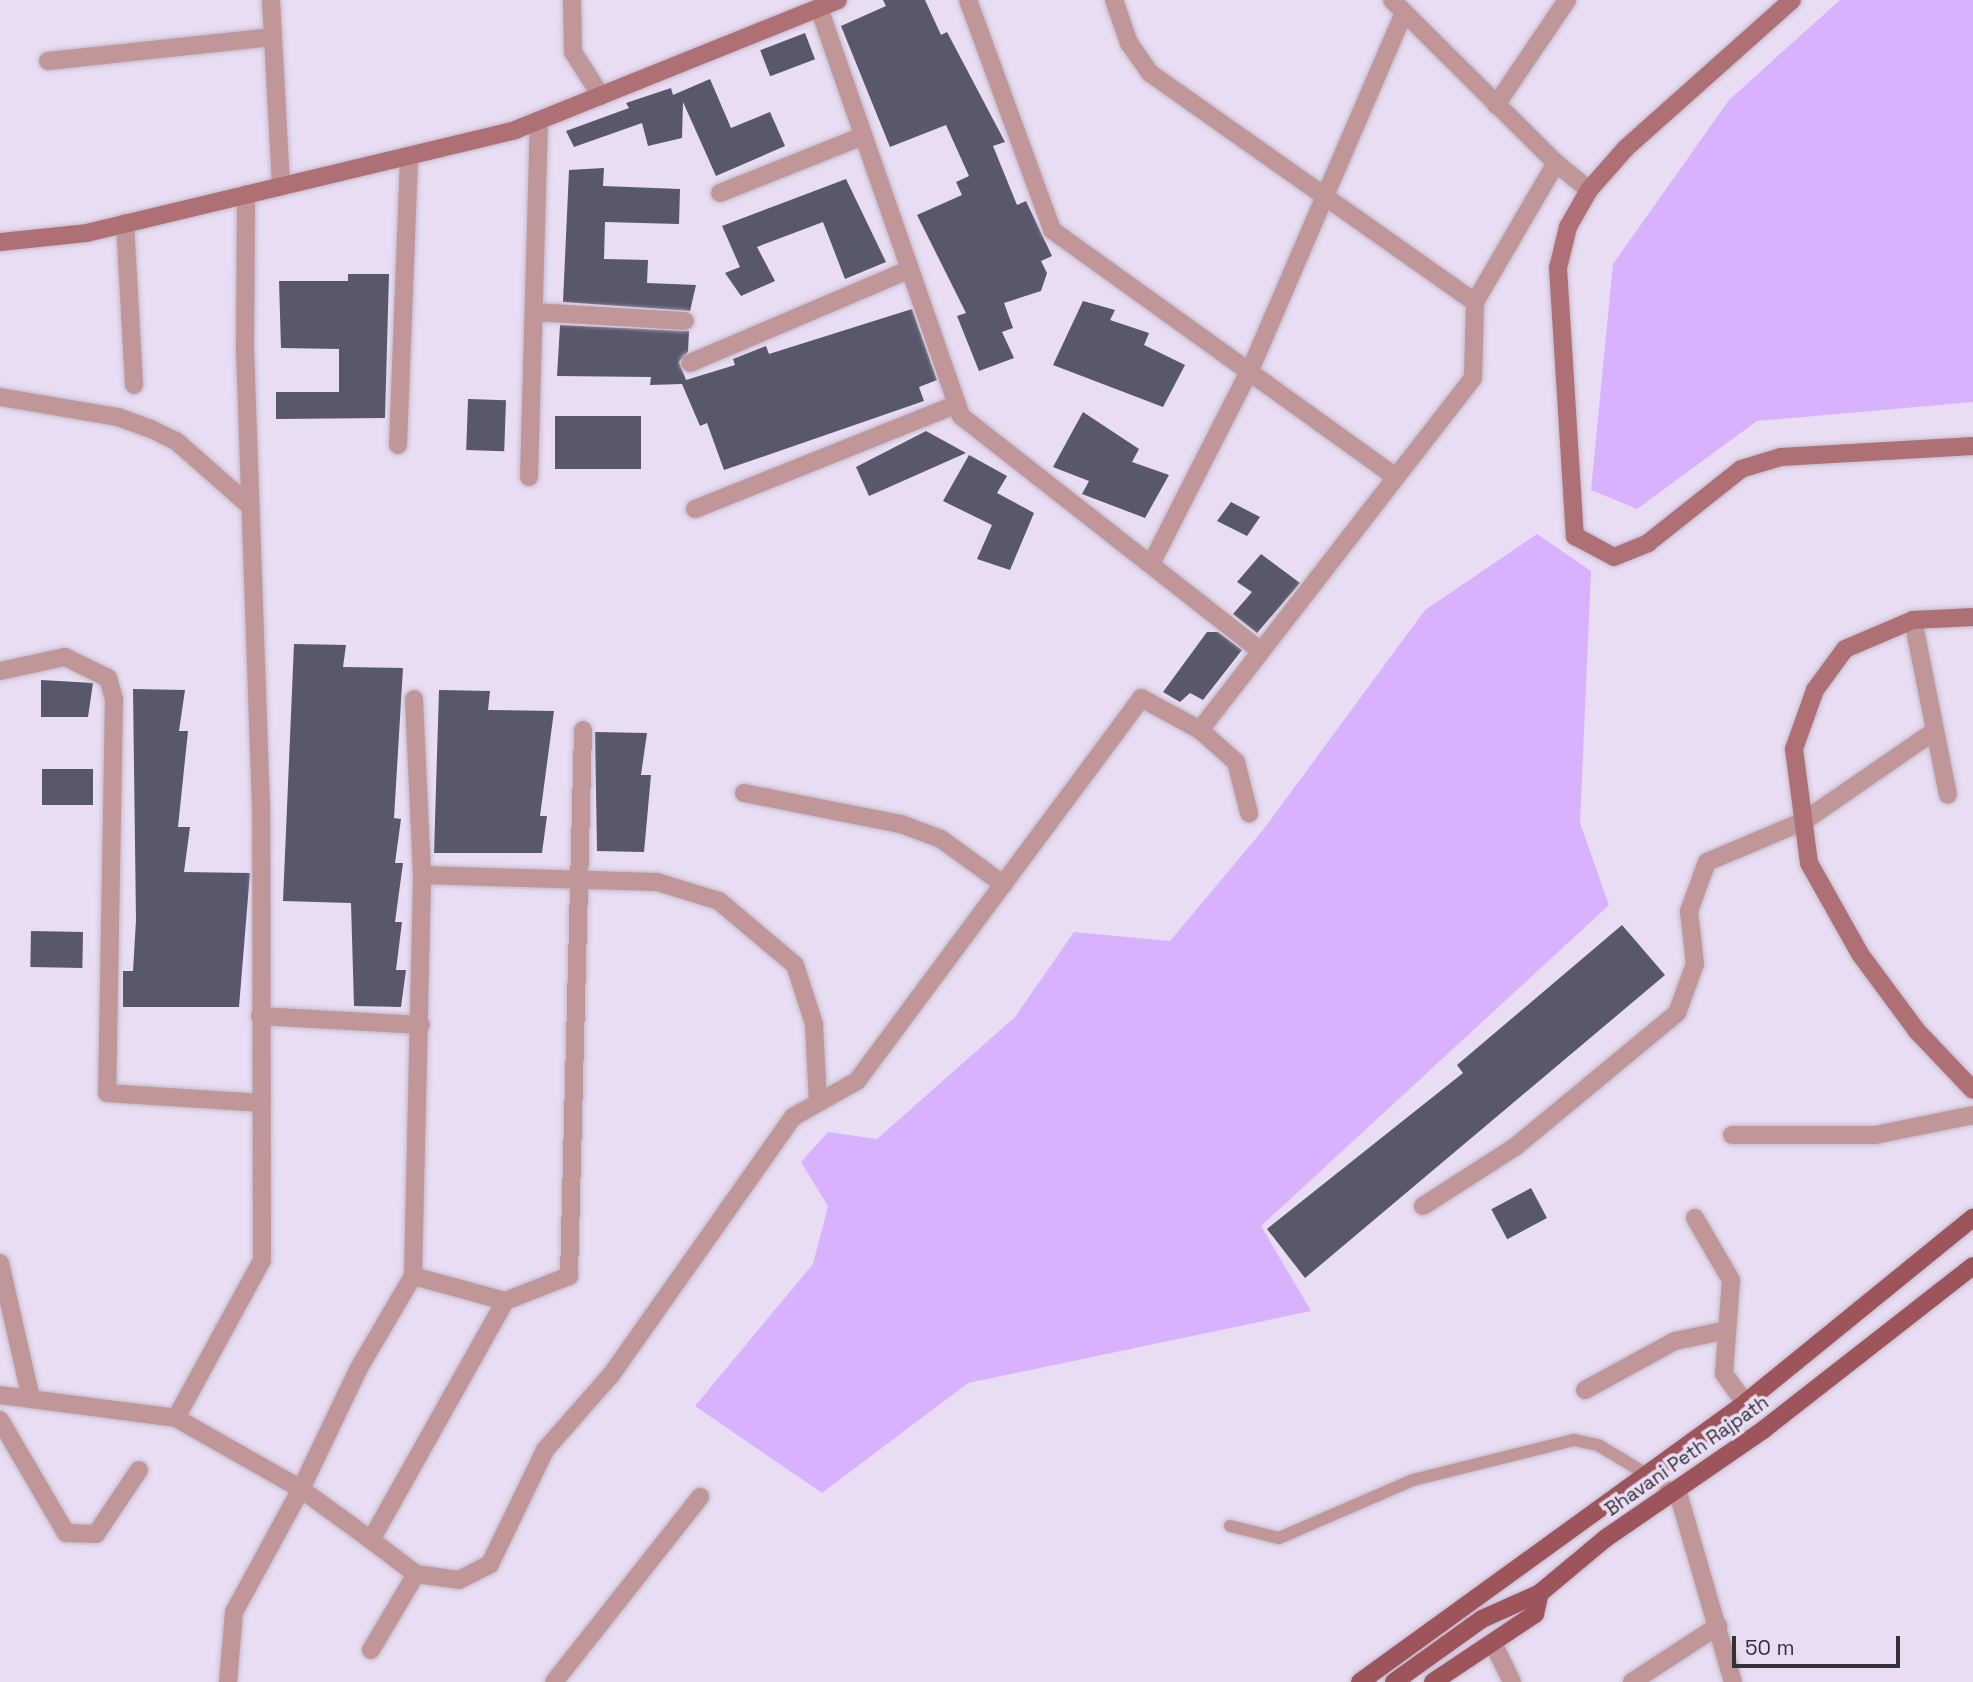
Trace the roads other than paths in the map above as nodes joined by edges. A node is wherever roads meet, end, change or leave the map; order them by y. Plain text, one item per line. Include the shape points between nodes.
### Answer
1 (271, 0) edge
2 (572, 0) edge
3 (838, 0) edge
4 (968, 0) edge
5 (1114, 0) edge
6 (1567, 0) edge
7 (1792, 0) edge
8 (1399, 6) edge
9 (819, 8) junction
10 (273, 37) junction
11 (48, 61) dead end
12 (601, 96) junction
13 (1496, 105) junction
14 (539, 121) junction
15 (863, 136) junction
16 (409, 156) junction
17 (1556, 163) junction
18 (281, 186) junction
19 (1589, 190) junction
20 (720, 193) dead end
21 (247, 194) junction
22 (1324, 198) junction
23 (125, 223) junction
24 (0, 242) edge
25 (909, 269) junction
26 (1475, 302) junction
27 (534, 312) junction
28 (685, 321) dead end
29 (690, 363) dead end
30 (1251, 368) junction
31 (134, 385) dead end
32 (0, 397) edge
33 (957, 404) junction
34 (398, 445) dead end
35 (1973, 446) edge
36 (529, 477) dead end
37 (1396, 477) junction
38 (250, 506) junction
39 (695, 509) dead end
40 (1153, 560) junction
41 (1973, 617) edge
42 (1913, 620) junction
43 (1261, 651) junction
44 (0, 671) edge
45 (414, 699) dead end
46 (583, 730) dead end
47 (1200, 730) junction
48 (1933, 732) junction
49 (744, 793) dead end
50 (1948, 795) dead end
51 (1249, 813) dead end
52 (1804, 821) junction
53 (422, 875) junction
54 (582, 876) junction
55 (1003, 884) junction
56 (260, 1016) junction
57 (421, 1025) junction
58 (1973, 1090) edge
59 (262, 1103) junction
60 (818, 1103) junction
61 (1973, 1115) edge
62 (1732, 1135) dead end
63 (1423, 1206) dead end
64 (1695, 1218) dead end
65 (1973, 1218) edge
66 (0, 1263) edge
67 (1973, 1266) edge
68 (413, 1276) junction
69 (505, 1301) junction
70 (1727, 1330) junction
71 (1585, 1390) dead end
72 (0, 1395) edge
73 (32, 1398) junction
74 (1745, 1403) junction
75 (176, 1418) junction
76 (0, 1420) edge
77 (139, 1470) dead end
78 (1646, 1474) junction
79 (301, 1489) junction
80 (1678, 1493) junction
81 (700, 1497) dead end
82 (1230, 1526) dead end
83 (370, 1540) junction
84 (416, 1574) junction
85 (1540, 1593) junction
86 (1718, 1626) junction
87 (1493, 1643) junction
88 (371, 1650) dead end
89 (228, 1682) edge
90 (554, 1682) edge
91 (1360, 1682) edge
92 (1394, 1682) edge
93 (1433, 1682) edge
94 (1512, 1682) edge
95 (1632, 1682) edge
96 (1733, 1682) edge

1 - 10 street
2 - 12 street via 573,52
3 - 9 street
4 - 30 street via 1052,230
5 - 22 street via 1129,43 1150,73
6 - 13 street
7 - 19 street via 1626,148
8 - 13 street
8 - 22 street
9 - 12 street
9 - 15 street
10 - 11 street
10 - 18 street
12 - 14 street
13 - 17 street
14 - 16 street
14 - 27 street
15 - 20 street
15 - 25 street
16 - 18 street
16 - 34 street
17 - 19 street
17 - 26 street
18 - 21 street
19 - 35 street via 1568,227 1558,268 1569,510 1575,536 1591,548 1614,557 1648,543 1741,469 1781,457
21 - 23 street
21 - 38 street
22 - 26 street
22 - 30 street
23 - 24 street
23 - 31 street
25 - 29 street
25 - 33 street
26 - 37 street via 1473,378
27 - 28 street
27 - 36 street
30 - 37 street
30 - 40 street
32 - 38 street via 118,417 151,429 176,441
33 - 39 street
33 - 40 street via 961,416
37 - 43 street
38 - 56 street via 261,807
40 - 43 street
41 - 42 street
42 - 48 street
42 - 52 street via 1845,649 1815,690 1794,750 1798,814
43 - 47 street
44 - 59 street via 65,657 108,678 114,699 107,1093
45 - 53 street
46 - 54 street
47 - 51 street via 1236,762
47 - 55 street via 1141,698
48 - 50 street
48 - 52 street
49 - 55 street via 901,824 942,839
52 - 58 street via 1809,863 1860,954 1917,1031
52 - 63 street via 1707,862 1689,911 1695,964 1677,1013 1515,1146
53 - 54 street
53 - 57 street
54 - 60 street via 657,882 719,901 795,965 814,1024
54 - 69 street via 575,935 569,1276
55 - 60 street via 857,1081
56 - 57 street
56 - 59 street
57 - 68 street
59 - 75 street via 262,1260
60 - 84 street via 793,1117 611,1375 545,1450 490,1564 459,1580
61 - 62 street via 1875,1135
64 - 70 street via 1731,1280
65 - 74 main road
66 - 73 street
67 - 80 main road, Bhavani Peth Rajpath
68 - 69 street
68 - 79 street via 359,1368
69 - 83 street
70 - 71 street via 1675,1341
70 - 74 street via 1724,1374
72 - 73 street
73 - 75 street
74 - 78 main road
75 - 79 street
76 - 77 street via 66,1533 96,1534
78 - 80 lane
78 - 82 lane via 1598,1445 1574,1440 1413,1480 1279,1538
78 - 91 main road
79 - 83 street
79 - 89 street via 234,1612
80 - 85 main road, Bhavani Peth Rajpath via 1606,1538
80 - 86 street
81 - 90 street
83 - 84 street
84 - 88 street
85 - 87 main road, Bhavani Peth Rajpath via 1535,1614
85 - 92 main road via 1482,1619
86 - 95 street
86 - 96 street
87 - 93 main road, Bhavani Peth Rajpath
87 - 94 street

